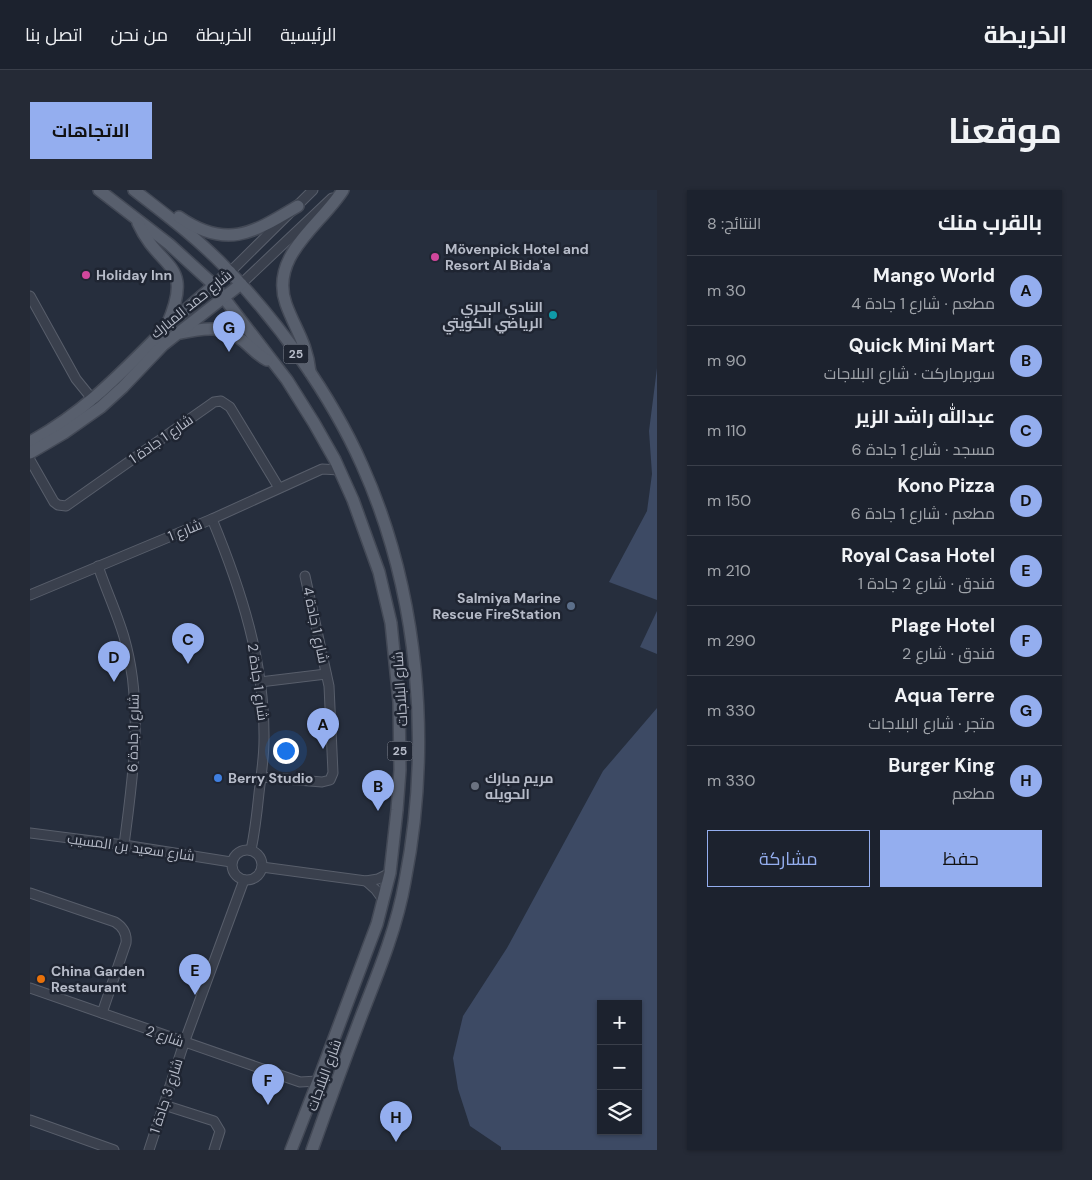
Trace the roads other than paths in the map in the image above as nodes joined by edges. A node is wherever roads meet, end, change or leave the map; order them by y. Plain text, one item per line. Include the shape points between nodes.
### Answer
1 (99, 190) edge
2 (134, 190) edge
3 (313, 190) edge
4 (342, 190) edge
5 (145, 198) junction
6 (298, 206) junction
7 (137, 219) junction
8 (308, 220) junction
9 (226, 268) junction
10 (241, 284) junction
11 (209, 285) junction
12 (220, 300) junction
13 (31, 302) edge
14 (170, 331) junction
15 (273, 363) junction
16 (310, 374) junction
17 (93, 400) junction
18 (30, 442) edge
19 (30, 453) edge
20 (30, 460) edge
21 (340, 470) junction
22 (279, 488) junction
23 (212, 519) junction
24 (98, 566) junction
25 (305, 576) dead end
26 (30, 595) edge
27 (326, 674) junction
28 (260, 682) junction
29 (261, 777) junction
30 (30, 833) edge
31 (124, 845) junction
32 (251, 850) junction
33 (231, 862) junction
34 (262, 867) junction
35 (390, 873) junction
36 (244, 880) junction
37 (366, 881) junction
38 (30, 893) edge
39 (384, 901) junction
40 (30, 988) edge
41 (102, 1013) junction
42 (184, 1042) junction
43 (318, 1081) junction
44 (300, 1082) junction
45 (313, 1095) junction
46 (164, 1105) junction
47 (30, 1120) edge
48 (114, 1150) edge
49 (149, 1150) edge
50 (214, 1150) edge
51 (291, 1150) edge
52 (312, 1150) edge

1 - 7 main road, 25
2 - 5 main road, 25
3 - 6 street, شارع حمد المبارك
4 - 8 street, شارع حمد المبارك
4 - 16 main road via 296,248 284,273 285,300 304,342
5 - 6 main road via 194,228 229,236 261,228
5 - 9 main road, 25
6 - 8 street via 301,216
6 - 9 street, شارع حمد المبارك
7 - 11 main road, 25 via 169,244
7 - 14 main road via 149,242 170,264 177,281 177,300
8 - 10 street, شارع حمد المبارك
9 - 10 main road, 25
9 - 11 main road, شارع حمد المبارك
10 - 12 main road, شارع حمد المبارك
10 - 16 main road, شارع البلاجات / 25
11 - 12 main road, 25
11 - 14 main road, شارع حمد المبارك
12 - 14 main road, شارع حمد المبارك
12 - 15 main road, شارع البلاجات / 25
13 - 17 street via 76,379
14 - 15 main road via 223,331
14 - 17 main road, شارع حمد المبارك
14 - 19 main road, شارع حمد المبارك via 123,387 101,407
15 - 21 main road, شارع البلاجات / 25 via 314,423
16 - 52 main road, شارع البلاجات / 25 via 361,464 391,546 410,631 418,689 419,739 412,838 400,904
17 - 18 main road, شارع حمد المبارك
20 - 22 street, شارع 1 جادة 1 via 54,502 66,506 214,402 221,401 230,407
21 - 22 street, شارع 1 via 322,468
21 - 35 main road, شارع البلاجات / 25 via 380,572 391,623 399,702 400,770
22 - 23 street, شارع 1
23 - 24 street, شارع 1
23 - 28 street, شارع 1 جادة 2 via 234,574
24 - 26 street, شارع 1
24 - 31 street, شارع 1 جادة 6 via 124,636 134,688 135,757
25 - 27 street, شارع 1 جادة 4
27 - 28 street, شارع 1 جادة 4
27 - 29 street, شارع 1 جادة 4 via 330,693 330,780
28 - 29 street, شارع 1 جادة 2 via 264,742
29 - 32 street, شارع 1 جادة 2
30 - 31 street, شارع سعيد بن المسيب
31 - 33 street, شارع سعيد بن المسيب
32 - 33 street via 238,852
32 - 34 street via 261,858
33 - 36 street via 234,874
34 - 36 street via 256,877
34 - 37 street
35 - 37 street
35 - 39 main road, شارع البلاجات / 25
36 - 42 street, شارع 3 جادة 1
37 - 39 street
38 - 41 street via 115,922 123,929 126,943
39 - 43 main road, شارع البلاجات / 25
40 - 41 street, شارع 2
41 - 42 street, شارع 2
42 - 44 street, شارع 2
42 - 46 street, شارع 3 جادة 1
43 - 44 street, شارع 2
43 - 45 main road, شارع البلاجات / 25
44 - 45 street, شارع 2
45 - 51 main road, شارع البلاجات / 25
46 - 49 street, شارع 3 جادة 1
46 - 50 street via 214,1121 220,1131
47 - 48 street

